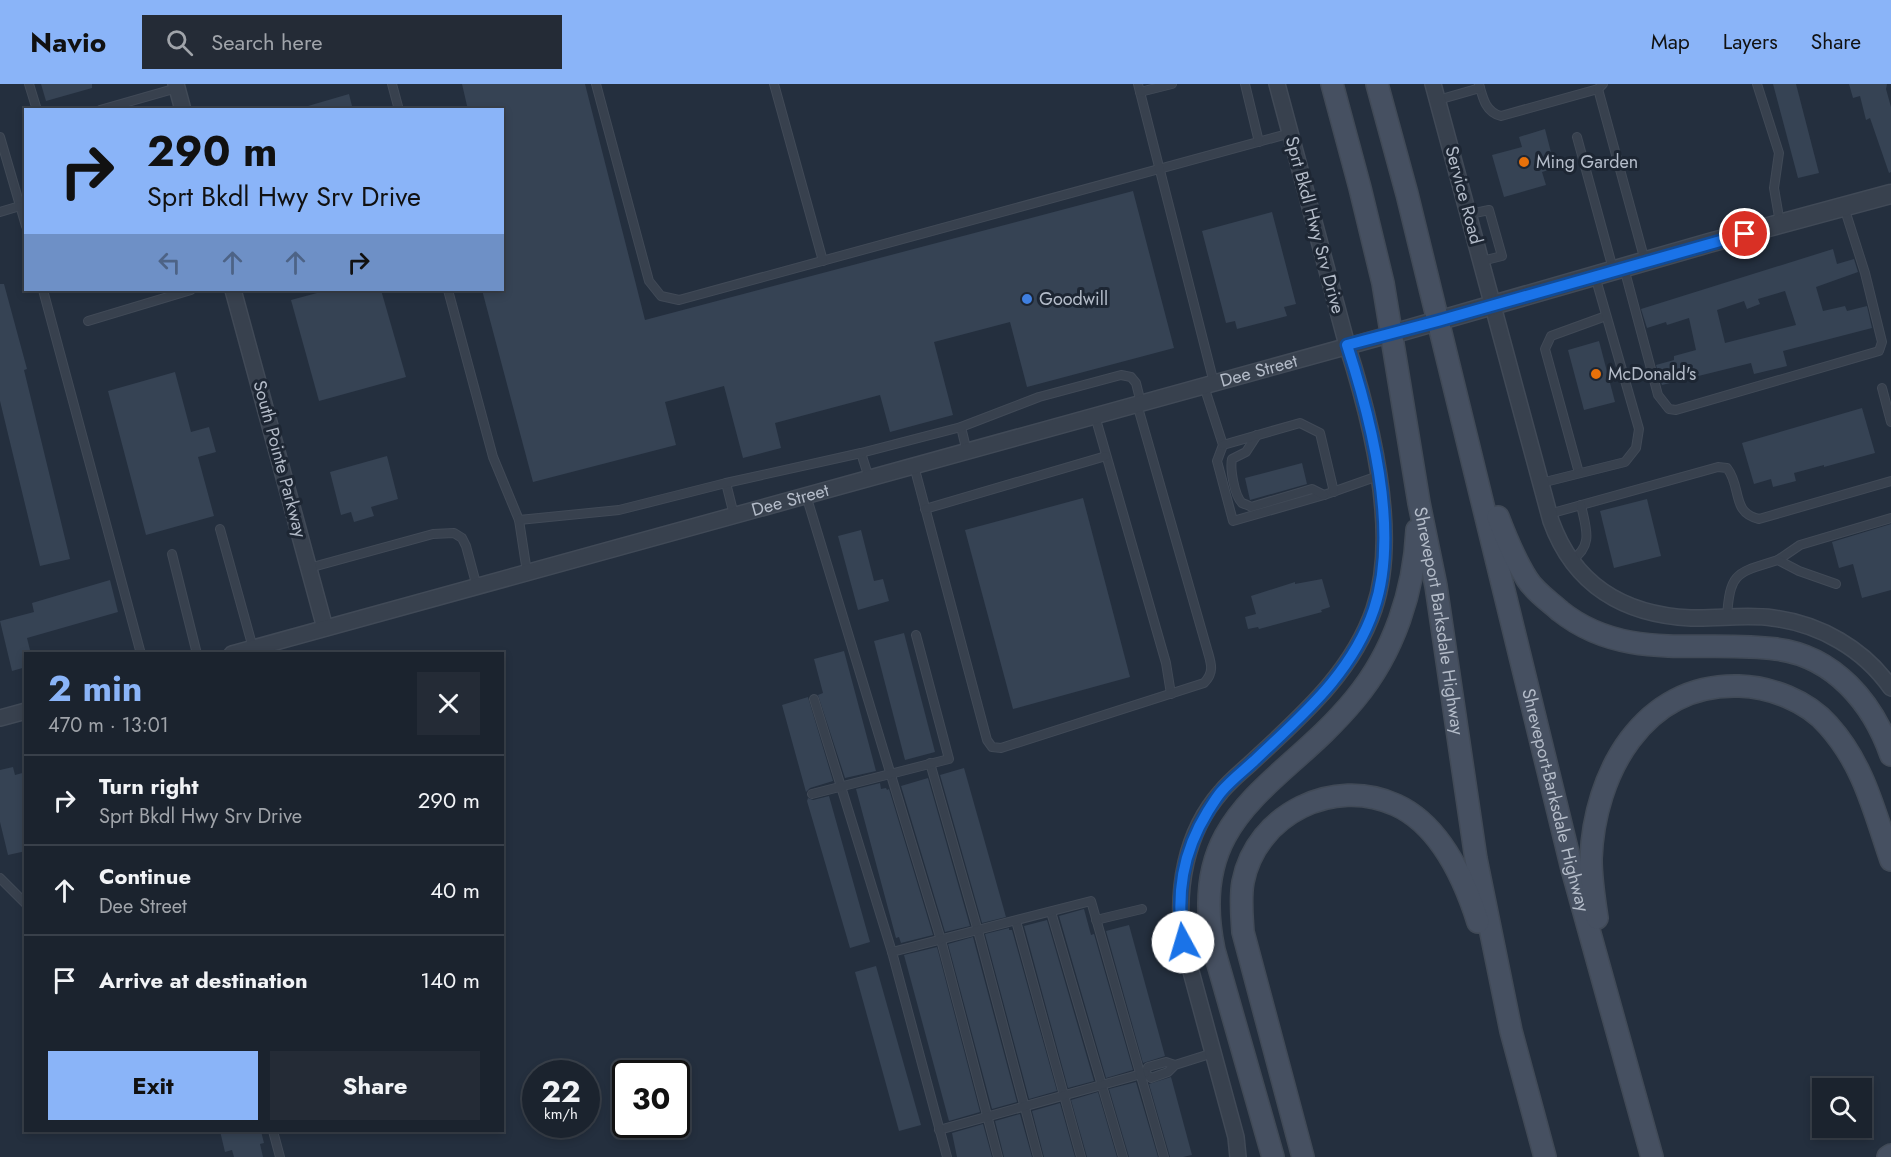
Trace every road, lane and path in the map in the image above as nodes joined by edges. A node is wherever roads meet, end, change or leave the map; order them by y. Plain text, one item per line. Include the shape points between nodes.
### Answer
1 (29, 84) edge
2 (392, 84) edge
3 (597, 84) edge
4 (776, 84) edge
5 (1172, 84) edge
6 (1245, 84) edge
7 (1277, 84) edge
8 (1332, 84) edge
9 (1377, 84) edge
10 (1433, 84) edge
11 (1757, 84) edge
12 (177, 86) edge
13 (1479, 86) edge
14 (1601, 86) edge
15 (1139, 88) edge
16 (1438, 100) junction
17 (36, 108) edge
18 (106, 108) edge
19 (182, 108) edge
20 (398, 108) edge
21 (1291, 133) junction
22 (0, 137) edge
23 (1577, 137) dead end
24 (1259, 142) junction
25 (1160, 169) junction
26 (1891, 194) edge
27 (20, 206) junction
28 (1844, 207) junction
29 (0, 212) edge
30 (24, 219) edge
31 (1781, 224) junction
32 (823, 261) junction
33 (1645, 262) junction
34 (1619, 269) junction
35 (1595, 276) junction
36 (43, 291) edge
37 (188, 291) edge
38 (233, 291) edge
39 (448, 291) edge
40 (1493, 306) junction
41 (1606, 315) junction
42 (88, 321) dead end
43 (1431, 323) junction
44 (1392, 334) junction
45 (1347, 345) junction
46 (1209, 384) junction
47 (1882, 388) dead end
48 (1139, 404) junction
49 (1095, 416) junction
50 (1891, 422) edge
51 (961, 427) junction
52 (1257, 435) junction
53 (1468, 440) junction
54 (1223, 445) junction
55 (967, 452) junction
56 (861, 453) junction
57 (1106, 456) junction
58 (914, 466) junction
59 (1579, 473) junction
60 (1378, 476) junction
61 (869, 478) junction
62 (1891, 482) edge
63 (726, 483) junction
64 (1541, 483) junction
65 (1334, 492) junction
66 (806, 495) junction
67 (1324, 495) junction
68 (1419, 503) junction
69 (1581, 505) junction
70 (925, 510) junction
71 (1549, 514) junction
72 (734, 515) junction
73 (1891, 518) edge
74 (519, 520) junction
75 (220, 529) dead end
76 (172, 554) dead end
77 (1497, 556) junction
78 (1778, 560) junction
79 (1571, 561) junction
80 (309, 568) junction
81 (527, 572) junction
82 (1836, 584) dead end
83 (477, 587) junction
84 (1727, 617) junction
85 (325, 628) junction
86 (916, 635) dead end
87 (253, 648) junction
88 (140, 652) edge
89 (196, 652) edge
90 (239, 652) edge
91 (1891, 688) edge
92 (1171, 694) junction
93 (814, 699) dead end
94 (24, 712) edge
95 (0, 718) edge
96 (1891, 755) edge
97 (930, 763) junction
98 (890, 774) junction
99 (842, 788) junction
100 (812, 794) dead end
101 (1891, 860) edge
102 (0, 878) edge
103 (24, 902) edge
104 (1142, 909) dead end
105 (1051, 912) junction
106 (1096, 920) junction
107 (1017, 921) junction
108 (978, 931) junction
109 (941, 940) junction
110 (892, 952) junction
111 (1611, 1008) junction
112 (1510, 1031) junction
113 (1213, 1053) junction
114 (1142, 1074) junction
115 (1102, 1085) junction
116 (1063, 1096) junction
117 (1024, 1106) junction
118 (987, 1117) junction
119 (939, 1130) junction
120 (273, 1132) edge
121 (280, 1157) edge
122 (947, 1157) edge
123 (998, 1157) edge
124 (1038, 1157) edge
125 (1081, 1157) edge
126 (1123, 1157) edge
127 (1164, 1157) edge
128 (1238, 1157) edge
129 (1273, 1157) edge
130 (1303, 1157) edge
131 (1545, 1157) edge
132 (1652, 1157) edge

1 - 17 lane
2 - 20 lane
3 - 32 lane via 649,281 661,296 679,300
4 - 32 lane
5 - 15 lane
6 - 24 lane
7 - 21 street, Sprt Bkdl Hwy Srv Drive
8 - 44 main road, Shreveport Barksdale Highway via 1383,283
9 - 43 main road via 1407,194
10 - 16 street, Service Road
11 - 31 lane via 1779,153 1774,188
12 - 18 lane
12 - 19 street
13 - 14 lane via 1486,107 1501,116
13 - 16 lane
14 - 33 lane
15 - 25 lane
16 - 40 street, Service Road
21 - 24 lane
21 - 45 street, Sprt Bkdl Hwy Srv Drive
22 - 27 lane
23 - 34 lane
24 - 25 lane
25 - 32 lane
25 - 46 lane
26 - 28 street
27 - 29 lane
27 - 30 lane
28 - 31 street
28 - 34 lane via 1882,342 1879,351 1676,410 1670,409 1658,395
31 - 33 street
33 - 34 street
34 - 35 street
35 - 40 street
35 - 41 lane
36 - 88 lane
37 - 42 lane
38 - 80 street, South Pointe Parkway
39 - 74 lane via 493,457
40 - 43 street
40 - 64 street, Service Road
41 - 59 lane via 1551,336 1545,349
41 - 59 lane via 1639,429 1636,448 1624,462
43 - 44 street
43 - 53 main road
43 - 77 main road via 1474,526
44 - 45 street
44 - 68 main road, Shreveport Barksdale Highway
45 - 46 street, Dee Street
45 - 60 street, Sprt Bkdl Hwy Srv Drive
46 - 48 street, Dee Street
46 - 54 lane
47 - 50 lane
48 - 49 street, Dee Street
48 - 51 lane via 1136,383 1121,375 1039,397
48 - 92 lane via 1212,668 1204,683
49 - 55 street, Dee Street
49 - 57 lane
51 - 55 lane
51 - 56 lane
52 - 54 lane
52 - 65 lane via 1300,423 1320,433
52 - 67 lane via 1230,467 1242,503 1251,507 1312,489
53 - 77 main road, Shreveport-Barksdale Highway
53 - 96 main road via 1506,538 1528,581 1567,616 1626,642 1673,647 1749,646 1805,657 1831,670 1857,692 1876,719
54 - 67 lane via 1217,461 1233,521
55 - 58 street, Dee Street
56 - 61 lane
56 - 63 lane
57 - 70 lane
57 - 92 lane via 1166,663
58 - 61 street, Dee Street
58 - 70 lane
59 - 64 lane
60 - 65 lane
60 - 113 street, Sprt Bkdl Hwy Srv Drive via 1384,525 1382,574 1374,609 1356,651 1312,705 1220,793 1199,825 1187,857 1180,889 1181,933
61 - 66 street, Dee Street
62 - 69 lane via 1759,519 1748,517 1733,476 1727,468 1718,467
63 - 72 lane
63 - 74 lane via 619,510
64 - 71 street, Service Road
65 - 67 lane
66 - 72 street, Dee Street
66 - 98 lane
68 - 112 main road, Shreveport Barksdale Highway via 1436,586 1476,859
68 - 129 main road via 1412,578 1401,618 1384,656 1355,700 1248,804 1226,833 1214,863 1208,921
69 - 71 lane
69 - 79 lane via 1586,544
70 - 92 lane via 992,747 1001,748
71 - 79 street, Service Road
72 - 81 street, Dee Street
73 - 78 lane via 1800,545
74 - 81 lane
75 - 87 lane
76 - 89 lane
77 - 111 main road, Shreveport-Barksdale Highway via 1572,869
78 - 82 lane
78 - 84 lane via 1743,571 1732,581
79 - 84 street, Service Road via 1591,583 1628,606 1691,618
80 - 83 lane via 433,534 454,533 466,546
80 - 85 street, South Pointe Parkway
81 - 83 street, Dee Street
83 - 85 street, Dee Street
84 - 91 street, Service Road via 1773,618 1805,624 1857,652
85 - 87 street, Dee Street
86 - 97 lane via 949,759
87 - 90 street, Dee Street
93 - 99 lane
94 - 95 street
97 - 98 lane
97 - 108 lane
98 - 99 lane
98 - 109 lane
99 - 100 lane
99 - 110 lane
101 - 111 main road via 1861,772 1844,743 1804,706 1750,686 1723,685 1673,700 1628,741 1605,784 1596,821 1591,879
102 - 103 lane
104 - 106 lane
105 - 106 lane via 1091,901
105 - 107 lane
105 - 115 lane
106 - 114 lane
107 - 108 lane
107 - 116 lane
108 - 109 lane
108 - 117 lane
109 - 110 lane
109 - 118 lane
110 - 119 lane
111 - 132 main road, Shreveport-Barksdale Highway
112 - 130 main road via 1472,902 1448,853 1430,831 1397,805 1372,797 1321,798 1299,807 1262,839 1250,860 1241,906 1243,932
112 - 131 main road, Shreveport Barksdale Highway
113 - 114 lane via 1175,1065 1166,1062 1148,1067
113 - 128 street, Sprt Bkdl Hwy Srv Drive
114 - 115 lane
114 - 127 lane
115 - 116 lane
115 - 126 lane
116 - 117 lane
116 - 125 lane
117 - 118 lane
117 - 124 lane
118 - 119 lane
118 - 123 lane
119 - 122 lane
120 - 121 lane

